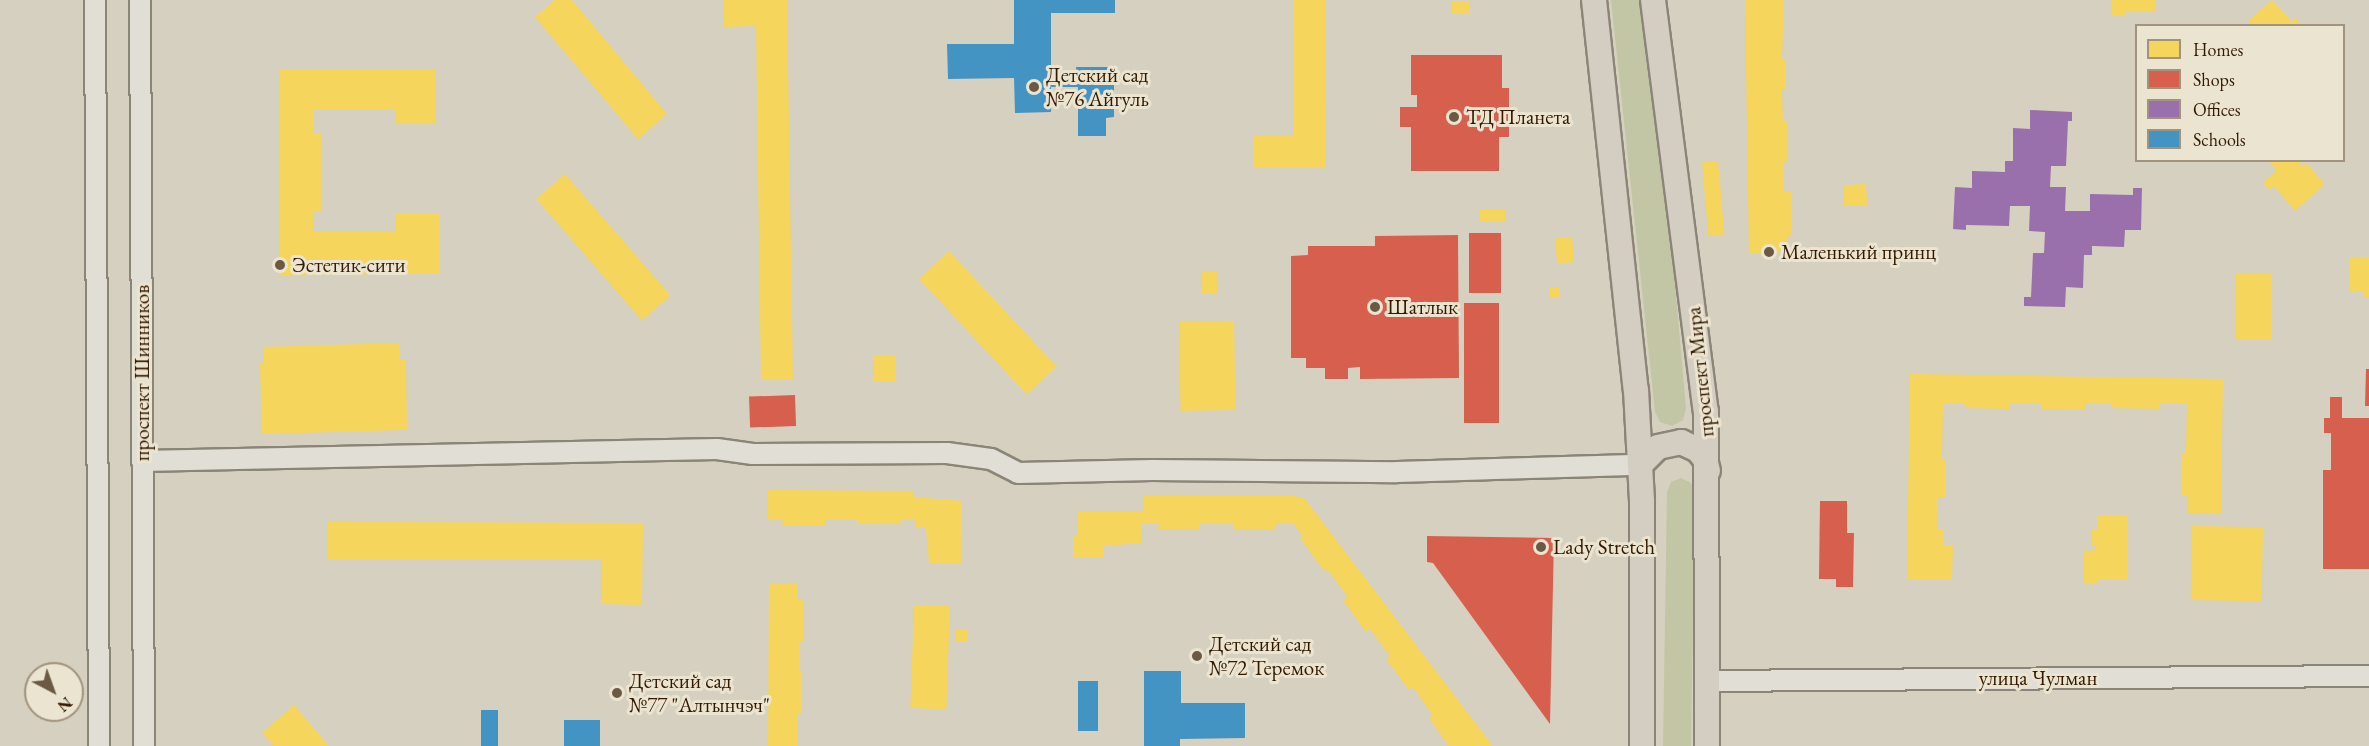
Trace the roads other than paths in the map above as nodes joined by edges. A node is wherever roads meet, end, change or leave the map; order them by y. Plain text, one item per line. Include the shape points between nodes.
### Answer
1 (95, 0) edge
2 (140, 0) edge
3 (1594, 0) edge
4 (1653, 0) edge
5 (142, 461) junction
6 (1640, 465) junction
7 (1708, 471) junction
8 (2369, 676) edge
9 (1706, 681) junction
10 (99, 746) edge
11 (144, 746) edge
12 (1642, 746) edge
13 (1707, 746) edge

1 - 10 street, проспект Шинников
2 - 5 street, проспект Шинников
3 - 6 main road via 1636,390
4 - 7 main road, проспект Мира via 1704,389
5 - 6 street via 717,449 753,454 947,453 991,459 1018,473 1397,472
5 - 11 street, проспект Шинников
6 - 7 main road via 1658,447 1681,442 1698,450
6 - 12 main road
7 - 9 main road, проспект Мира
8 - 9 street, улица Чулман
9 - 13 main road, проспект Мира

